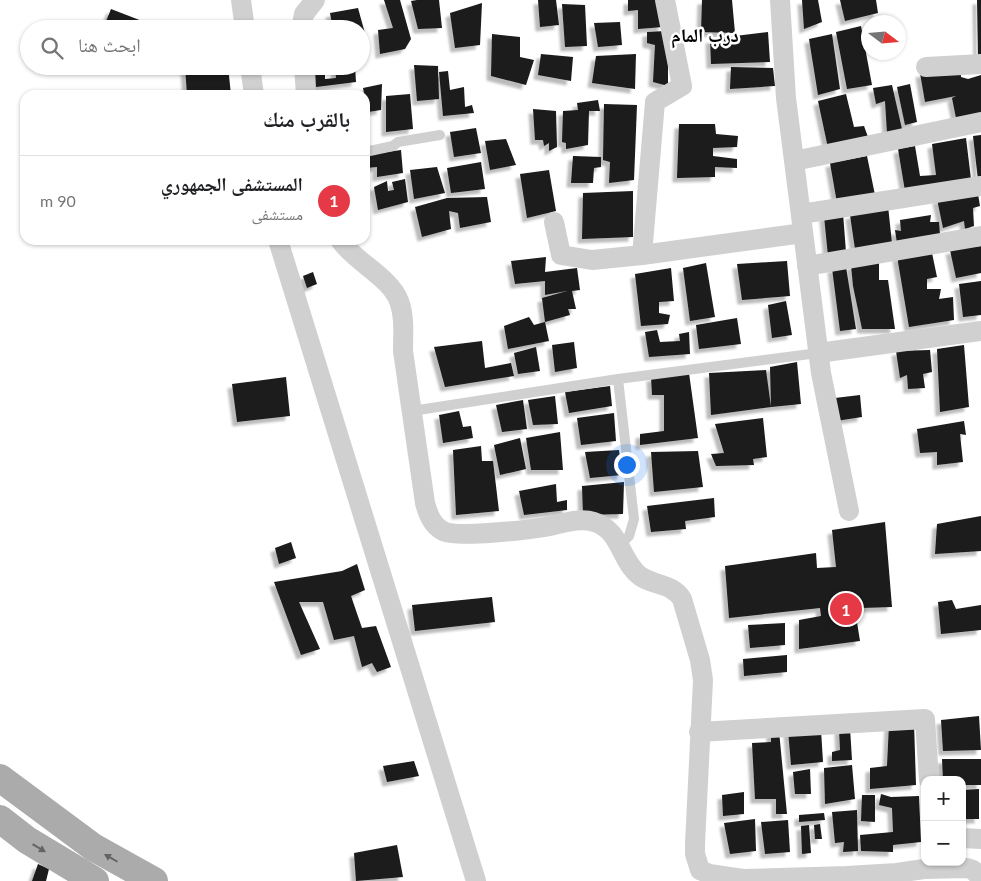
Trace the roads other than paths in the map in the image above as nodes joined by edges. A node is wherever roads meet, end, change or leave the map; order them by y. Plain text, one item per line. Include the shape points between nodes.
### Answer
1 (241, 0) edge
2 (315, 0) edge
3 (666, 0) edge
4 (780, 0) edge
5 (244, 20) edge
6 (303, 20) edge
7 (981, 64) edge
8 (926, 67) dead end
9 (251, 75) edge
10 (305, 75) edge
11 (253, 90) edge
12 (306, 90) edge
13 (981, 122) edge
14 (440, 135) dead end
15 (370, 151) edge
16 (794, 161) junction
17 (981, 186) edge
18 (554, 222) dead end
19 (802, 224) junction
20 (981, 236) edge
21 (280, 245) edge
22 (343, 245) edge
23 (642, 255) junction
24 (808, 266) junction
25 (981, 330) edge
26 (818, 353) junction
27 (618, 379) junction
28 (412, 411) junction
29 (849, 511) dead end
30 (620, 545) junction
31 (699, 732) junction
32 (929, 776) edge
33 (0, 778) edge
34 (0, 819) edge
35 (966, 838) edge
36 (981, 839) edge
37 (921, 864) edge
38 (950, 866) edge
39 (981, 878) edge
40 (95, 881) edge
41 (154, 881) edge
42 (476, 881) edge

1 - 5 street
2 - 6 street
3 - 23 street via 682,86 655,102
4 - 16 street via 786,98
7 - 8 street
9 - 11 street
10 - 12 street
13 - 16 street
14 - 15 lane
16 - 19 street
17 - 19 street
18 - 23 street via 560,255 592,260
19 - 23 street
19 - 24 street
20 - 24 street
21 - 42 street
22 - 28 street via 390,287 399,300
24 - 26 street
25 - 26 street
26 - 27 lane
26 - 29 street
27 - 28 lane
27 - 30 lane via 634,519 629,536
28 - 30 street via 425,503 431,520 444,532 454,535 530,529 586,520 605,527
30 - 31 street via 637,574 677,591 682,599 702,671
31 - 32 street via 925,719
31 - 37 street via 694,854 700,870 743,879 897,873
41 -> 33 main road via 93,847
34 -> 40 main road via 26,840
35 - 36 street
38 - 39 street via 974,870

